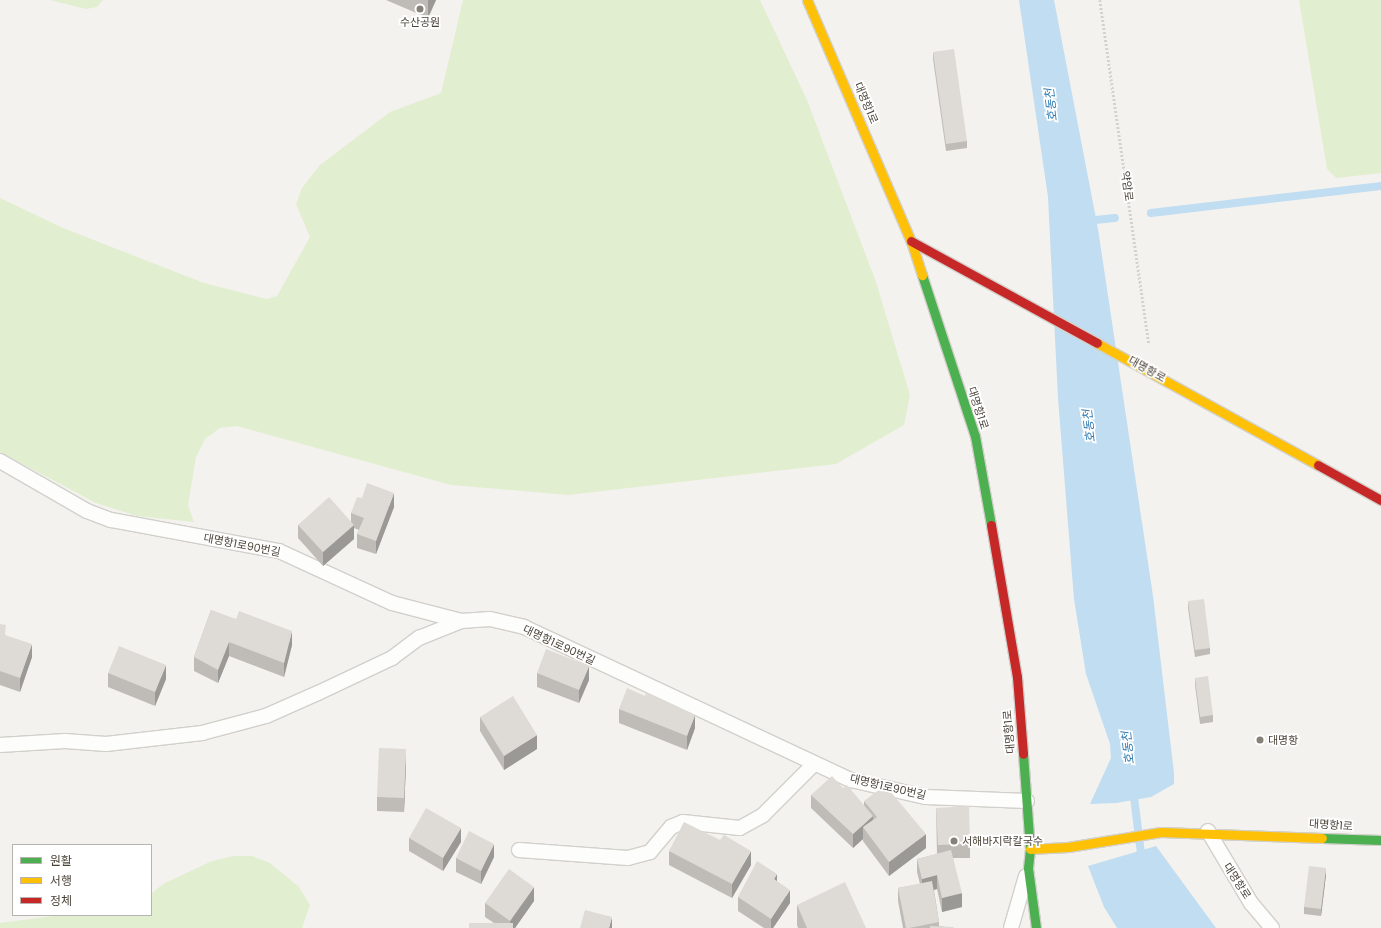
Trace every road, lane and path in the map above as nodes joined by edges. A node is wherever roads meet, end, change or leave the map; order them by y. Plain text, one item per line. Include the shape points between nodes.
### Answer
1 (807, 0) edge
2 (1100, 0) edge
3 (911, 241) junction
4 (1153, 372) junction
5 (0, 461) edge
6 (1381, 500) edge
7 (461, 621) junction
8 (0, 745) edge
9 (814, 764) junction
10 (1027, 801) junction
11 (1208, 831) junction
12 (1381, 840) edge
13 (1030, 849) junction
14 (519, 850) dead end
15 (1028, 868) junction
16 (1011, 928) edge
17 (1036, 928) edge
18 (1272, 928) edge

1 - 3 street, 대명항1로
2 - 4 path, 약암로
3 - 4 street, 대명항로
3 - 10 street, 대명항1로 via 975,436 1017,678
4 - 6 street, 대명항로
5 - 7 lane, 대명항1로90번길 via 87,511 111,520 279,551 392,603
7 - 8 lane via 419,638 392,658 266,716 209,731 106,744 65,741
7 - 9 lane, 대명항1로90번길 via 490,619 524,627
9 - 10 lane, 대명항1로90번길 via 851,780 926,797
9 - 14 lane via 762,815 740,828 683,822 670,827 650,852 628,858
10 - 13 street, 대명항1로
11 - 12 street, 대명항1로
11 - 13 street, 대명항1로 via 1161,832 1068,847
11 - 18 lane, 대명항로 via 1251,903
13 - 15 street, 대명항1로
15 - 16 lane
15 - 17 street, 대명항1로

